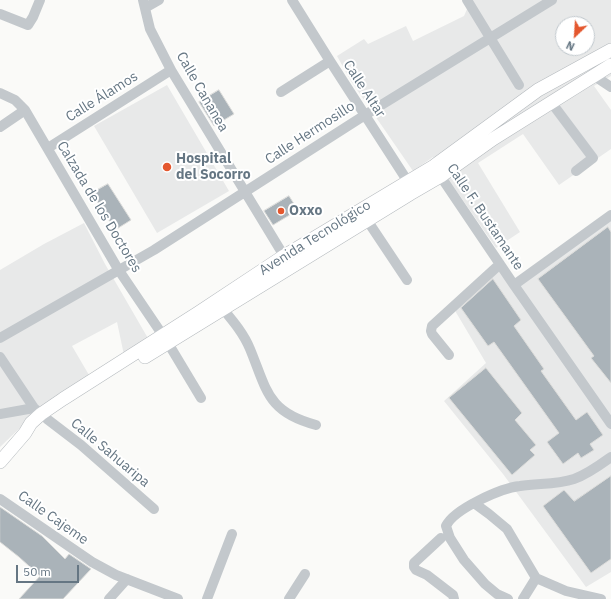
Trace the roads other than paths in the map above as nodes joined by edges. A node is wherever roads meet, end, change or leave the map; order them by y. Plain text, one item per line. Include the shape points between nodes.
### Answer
1 (40, 0) edge
2 (159, 0) edge
3 (292, 0) edge
4 (466, 0) edge
5 (552, 0) edge
6 (144, 4) edge
7 (1, 18) edge
8 (490, 38) junction
9 (611, 50) edge
10 (330, 61) junction
11 (611, 65) edge
12 (171, 70) junction
13 (594, 75) junction
14 (519, 85) dead end
15 (611, 87) edge
16 (281, 92) dead end
17 (0, 94) edge
18 (551, 102) junction
19 (25, 110) junction
20 (365, 115) junction
21 (0, 127) edge
22 (48, 148) junction
23 (437, 171) junction
24 (576, 171) dead end
25 (411, 186) junction
26 (245, 192) junction
27 (611, 215) edge
28 (367, 220) junction
29 (284, 256) junction
30 (500, 264) junction
31 (118, 269) junction
32 (407, 280) dead end
33 (514, 285) junction
34 (223, 309) junction
35 (0, 338) edge
36 (166, 339) junction
37 (449, 355) dead end
38 (0, 357) edge
39 (201, 398) dead end
40 (45, 413) junction
41 (0, 414) edge
42 (611, 424) edge
43 (316, 425) dead end
44 (611, 457) edge
45 (0, 462) edge
46 (0, 499) edge
47 (474, 503) junction
48 (154, 509) dead end
49 (232, 534) dead end
50 (441, 538) dead end
51 (305, 574) dead end
52 (536, 578) junction
53 (127, 579) junction
54 (109, 599) edge
55 (178, 599) edge
56 (207, 599) edge
57 (289, 599) edge
58 (454, 599) edge
59 (508, 599) edge
60 (523, 599) edge
61 (602, 599) edge

1 - 7 street via 28,25
2 - 6 street
3 - 10 street, Calle Altar
4 - 8 street
5 - 8 street, Calle Hermosillo
6 - 12 street, Calle Cananea via 150,29
8 - 14 street
8 - 20 street, Calle Hermosillo
9 - 23 main road, Avenida Tecnológico via 538,90
10 - 16 street
10 - 20 street, Calle Altar
11 - 13 main road, Avenida Tecnológico
12 - 22 street, Calle Álamos
12 - 26 street, Calle Cananea
13 - 15 street
13 - 18 main road, Avenida Tecnológico
17 - 19 street, Calzada de los Doctores via 15,100
18 - 23 main road, Avenida Tecnológico
18 - 24 street via 593,158
19 - 21 street
19 - 22 street, Calzada de los Doctores
20 - 25 street, Calle Altar
20 - 26 street, Calle Hermosillo
22 - 31 street, Calzada de los Doctores
23 - 25 main road, Avenida Tecnológico
23 - 30 street, Calle F. Bustamante
25 - 28 main road, Avenida Tecnológico
25 - 29 main road, Avenida Tecnológico
26 - 29 street, Calle Cananea
26 - 31 street, Calle Hermosillo via 154,250
27 - 33 street, Calle F. Bustamante
28 - 32 street
28 - 34 main road, Avenida Tecnológico
29 - 36 main road, Avenida Tecnológico
30 - 33 street, Calle F. Bustamante
30 - 37 street via 432,326 432,334
31 - 35 street, Calle Hermosillo
31 - 36 street, Calzada de los Doctores
33 - 42 street, Calle F. Bustamante
34 - 36 main road, Avenida Tecnológico
34 - 43 street via 239,329 250,349 265,389 275,404 302,422
36 - 39 street, Calzada de los Doctores
36 - 40 main road, Avenida Tecnológico
38 - 40 street, Calle Sahuaripa
40 - 41 street
40 - 45 main road, Avenida Tecnológico
40 - 48 street, Calle Sahuaripa
44 - 47 street via 576,478 555,484 519,486
46 - 53 street, Calle Cajeme via 92,562
47 - 52 street via 507,529
47 - 59 street via 449,519 446,526 450,538 464,560 485,584
49 - 56 street
50 - 58 street via 414,563 414,567 453,595
51 - 57 street
52 - 60 street
52 - 61 street via 566,591
53 - 54 street
53 - 55 street, Calle Cajeme

